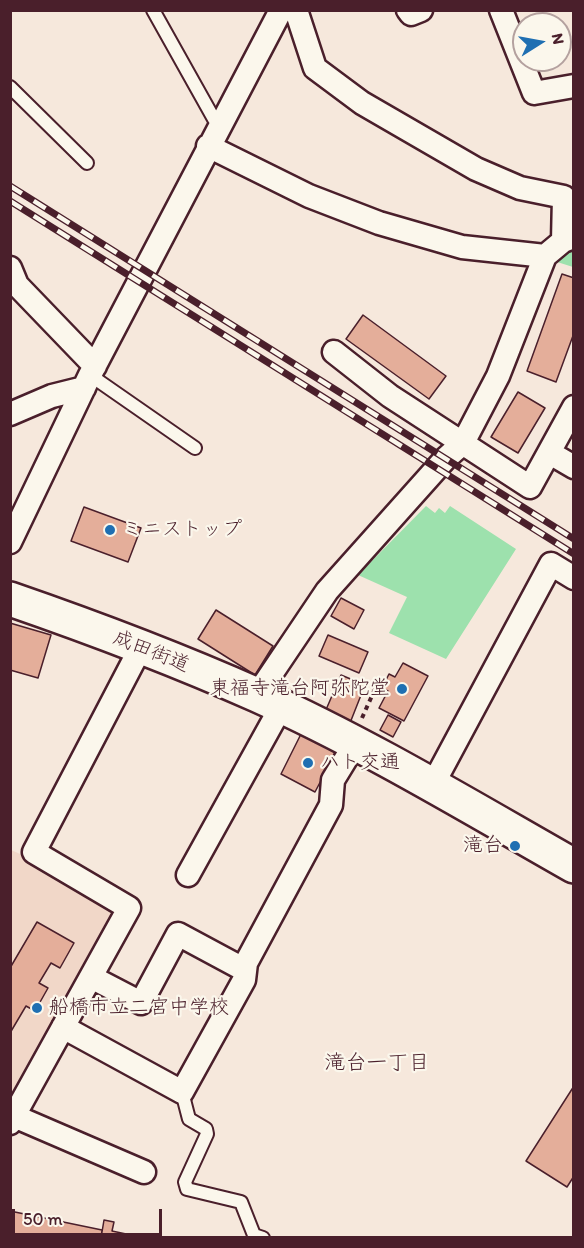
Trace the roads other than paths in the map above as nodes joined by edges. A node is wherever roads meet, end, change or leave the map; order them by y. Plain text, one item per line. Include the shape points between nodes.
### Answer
1 (153, 10) edge
2 (280, 10) edge
3 (296, 10) edge
4 (408, 10) edge
5 (421, 10) edge
6 (501, 10) edge
7 (573, 86) edge
8 (10, 87) edge
9 (220, 122) junction
10 (208, 146) junction
11 (87, 163) dead end
12 (568, 239) edge
13 (545, 256) junction
14 (10, 268) edge
15 (334, 352) dead end
16 (90, 376) junction
17 (573, 407) edge
18 (10, 414) edge
19 (464, 443) junction
20 (195, 448) dead end
21 (550, 453) junction
22 (573, 466) edge
23 (10, 542) edge
24 (573, 578) edge
25 (10, 599) edge
26 (141, 647) junction
27 (269, 701) junction
28 (358, 733) junction
29 (432, 786) junction
30 (573, 866) edge
31 (188, 875) dead end
32 (245, 970) junction
33 (91, 977) junction
34 (63, 1027) junction
35 (182, 1092) junction
36 (12, 1119) edge
37 (144, 1172) dead end
38 (263, 1238) edge

1 - 9 lane via 214,119
2 - 9 street
3 - 12 street via 315,68 362,103 476,169 520,188 564,197
4 - 5 street via 411,14
6 - 7 street via 534,93
8 - 11 lane
9 - 10 street
10 - 13 street via 309,196 379,223 462,247
10 - 16 street
12 - 13 street
13 - 19 street via 498,376
14 - 16 street via 17,285
15 - 19 street via 390,396
16 - 18 street
16 - 20 lane
16 - 23 street
17 - 21 street
19 - 21 street via 530,487
19 - 27 street via 445,459 327,591
21 - 22 street
24 - 29 street via 551,564
25 - 26 highway, 成田街道
26 - 27 highway, 成田街道
26 - 33 street via 34,852 129,908
27 - 28 highway, 成田街道
27 - 31 street
28 - 29 highway, 成田街道
28 - 32 street via 333,780 331,805
29 - 30 highway, 成田街道
32 - 33 street via 178,934 141,1004
32 - 35 street via 244,980
33 - 34 street
34 - 35 street
34 - 36 street
35 - 38 lane via 189,1119 206,1129 207,1134 185,1182 188,1189 241,1202 254,1235
36 - 37 street

